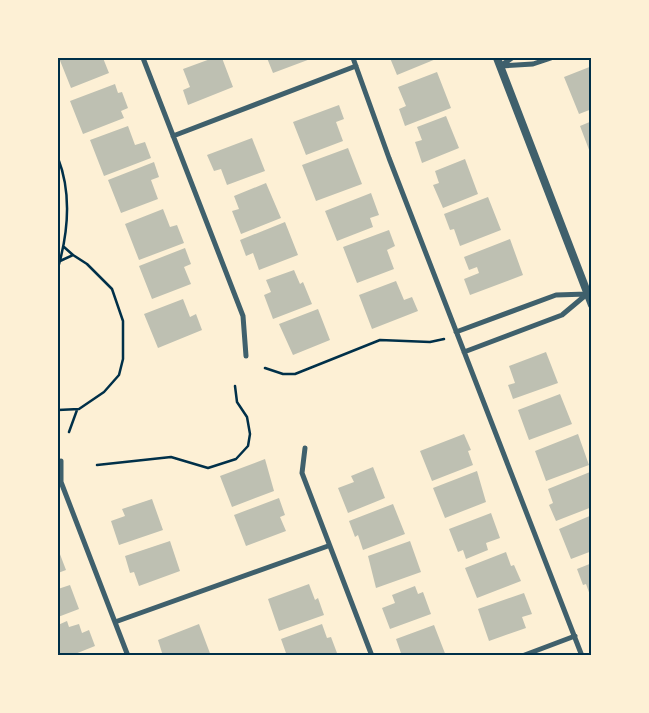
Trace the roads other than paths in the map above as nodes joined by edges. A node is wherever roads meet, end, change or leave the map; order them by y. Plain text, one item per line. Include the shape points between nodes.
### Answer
1 (143, 58) edge
2 (353, 58) edge
3 (497, 58) edge
4 (512, 58) edge
5 (551, 58) edge
6 (356, 66) junction
7 (500, 66) junction
8 (173, 136) junction
9 (587, 294) junction
10 (592, 305) edge
11 (456, 332) junction
12 (464, 352) junction
13 (246, 356) dead end
14 (306, 448) dead end
15 (61, 461) dead end
16 (328, 546) junction
17 (115, 622) junction
18 (575, 636) junction
19 (128, 656) edge
20 (372, 656) edge
21 (522, 656) edge
22 (582, 656) edge

1 - 8 street
2 - 6 street
3 - 7 street
4 - 7 street
5 - 7 street via 533,64
6 - 8 street
6 - 11 street
7 - 9 street
8 - 13 street via 243,316
9 - 10 street
9 - 11 street via 556,295
9 - 12 street via 562,315
11 - 12 street
12 - 18 street
14 - 16 street via 302,473
15 - 17 street via 61,482
16 - 17 street
16 - 20 street
17 - 19 street
18 - 21 street
18 - 22 street

